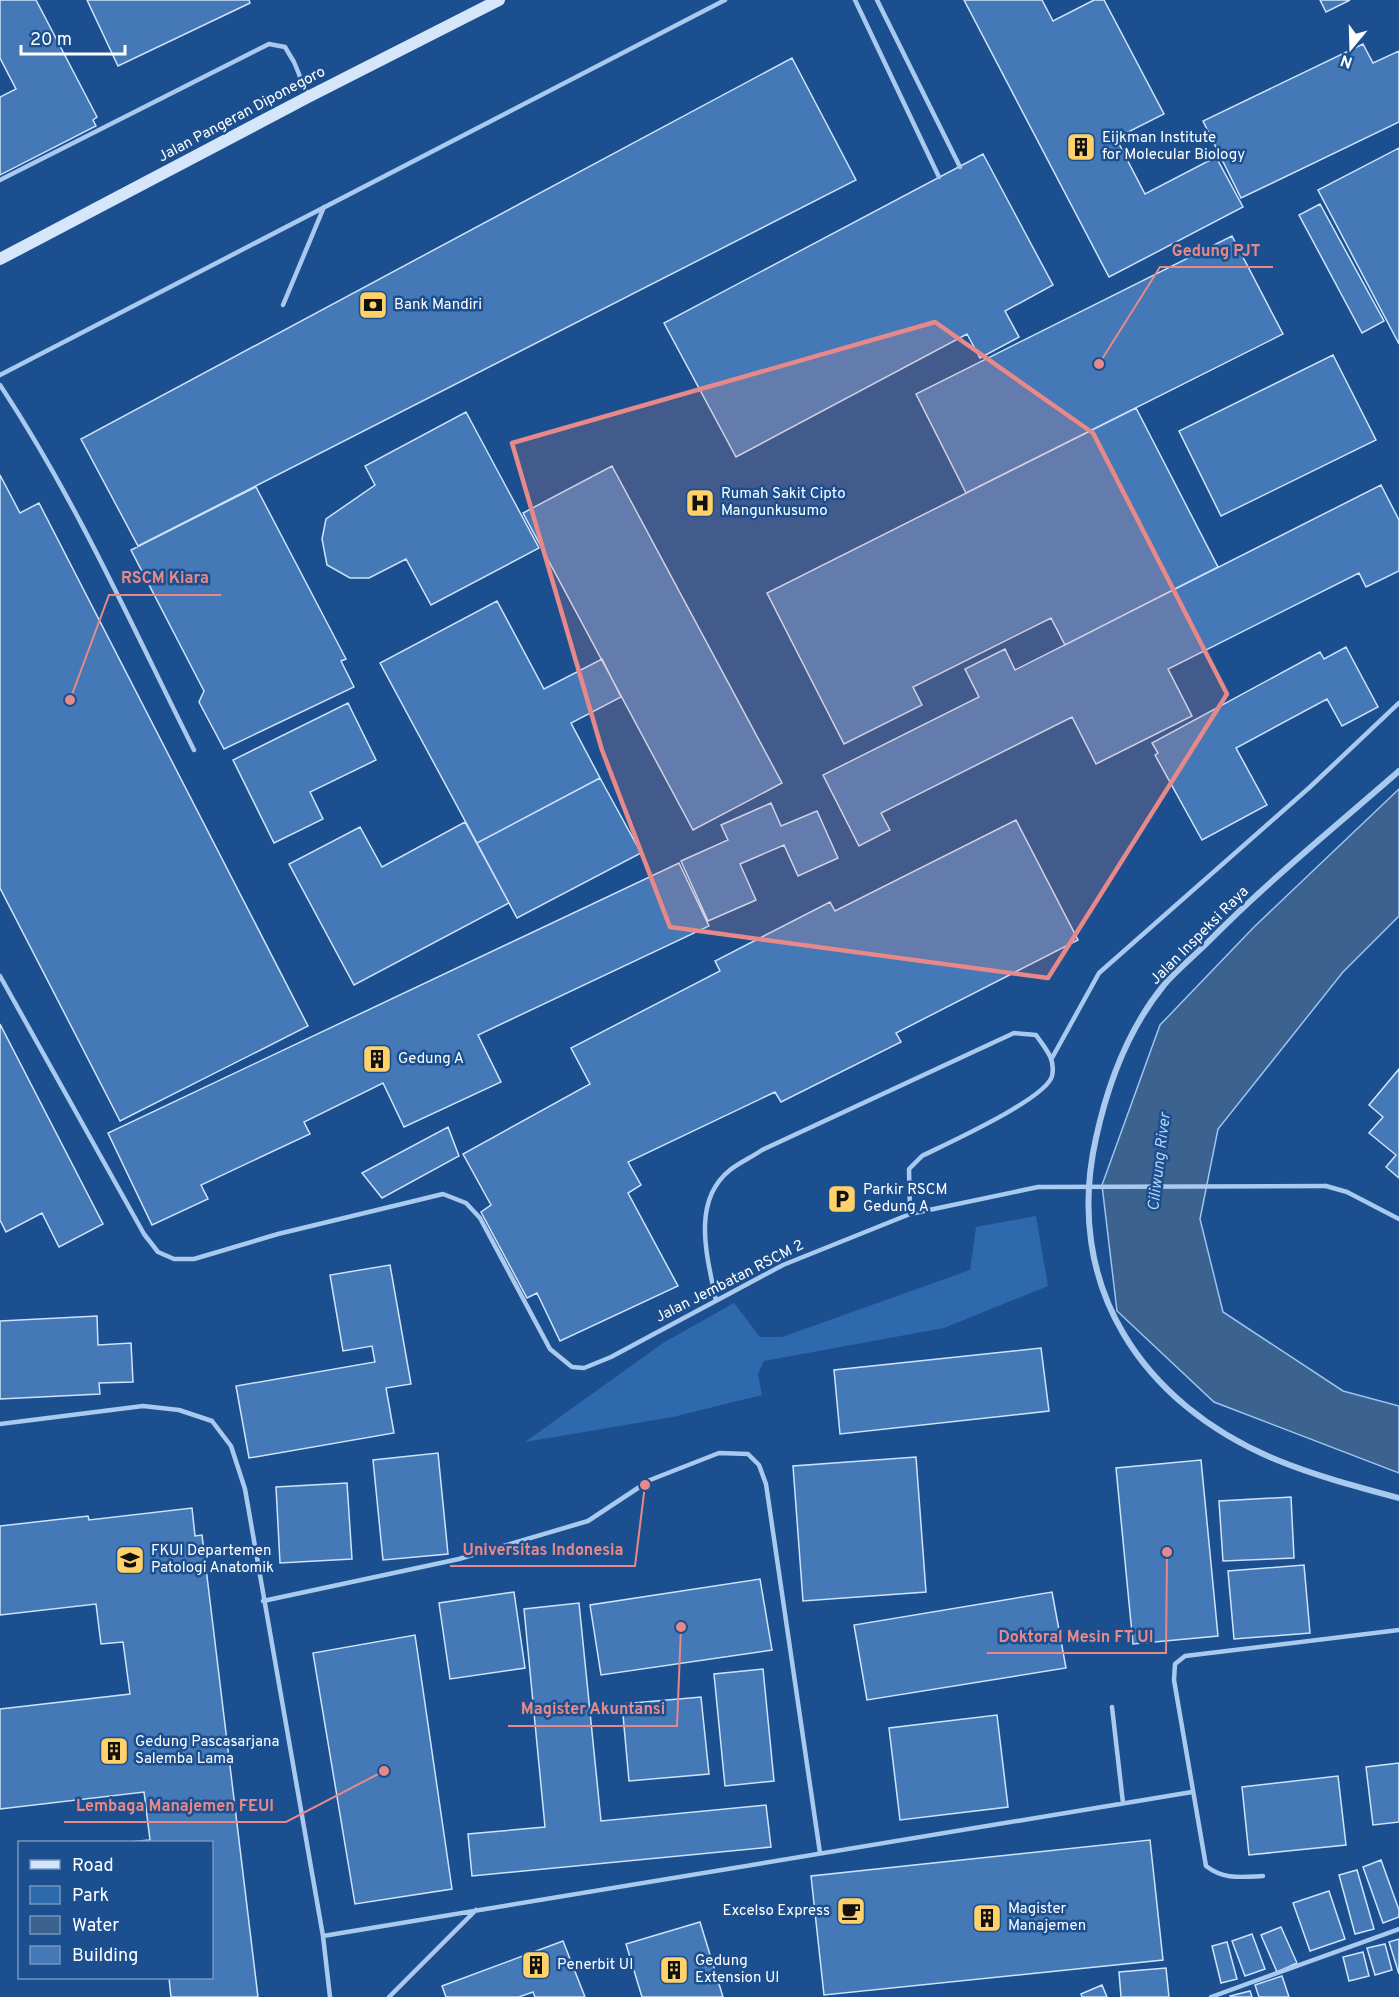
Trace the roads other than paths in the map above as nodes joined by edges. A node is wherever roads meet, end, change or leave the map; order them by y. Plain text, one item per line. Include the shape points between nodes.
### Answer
1 (499, 0) edge
2 (726, 0) edge
3 (855, 0) edge
4 (878, 0) edge
5 (308, 97) junction
6 (960, 166) dead end
7 (939, 177) dead end
8 (0, 180) edge
9 (324, 207) junction
10 (0, 259) edge
11 (283, 305) dead end
12 (0, 375) edge
13 (0, 385) edge
14 (1399, 703) edge
15 (194, 750) dead end
16 (1399, 771) edge
17 (0, 976) edge
18 (1052, 1058) junction
19 (910, 1214) junction
20 (1399, 1219) edge
21 (716, 1301) junction
22 (0, 1424) edge
23 (1399, 1498) edge
24 (263, 1601) junction
25 (1399, 1630) edge
26 (1112, 1707) dead end
27 (1192, 1792) junction
28 (1123, 1803) junction
29 (820, 1853) junction
30 (1263, 1876) dead end
31 (476, 1910) junction
32 (1399, 1929) edge
33 (323, 1936) junction
34 (330, 1997) edge
35 (390, 1997) edge
36 (1211, 1997) edge

1 - 5 main road, Jalan Pangeran Diponegoro
2 - 9 lane
3 - 7 lane
4 - 6 lane
5 - 8 lane via 285,47 268,44
5 - 10 main road, Jalan Pangeran Diponegoro
9 - 11 lane
9 - 12 lane
13 - 15 lane via 64,488
14 - 18 lane via 1099,973
16 - 23 street, Jalan Inspeksi Raya via 1233,916 1165,985 1142,1017 1120,1058 1104,1103 1090,1165 1087,1222 1095,1266 1112,1317 1174,1398 1221,1431 1276,1459
17 - 21 lane, Jalan Jembatan RSCM 2 via 158,1252 174,1259 194,1259 443,1194 465,1203 480,1218 550,1349 572,1367 584,1368 611,1357
18 - 19 lane via 1052,1076 1046,1087 922,1156 909,1169
18 - 21 lane via 1036,1035 1014,1032 762,1150 730,1170 712,1190 704,1231
19 - 20 lane, Jalan Jembatan RSCM 2, bridge via 1038,1187 1326,1186 1347,1192
19 - 21 lane, Jalan Jembatan RSCM 2 via 783,1265
22 - 24 lane via 143,1406 179,1410 212,1421 231,1446 245,1488
24 - 29 lane via 459,1559 588,1521 650,1480 719,1453 748,1454 759,1465 766,1484
24 - 33 lane
25 - 27 lane via 1185,1656 1175,1664 1174,1680
26 - 28 lane
27 - 28 lane
27 - 30 lane via 1206,1866 1227,1877
28 - 29 lane
29 - 31 lane
31 - 33 lane
31 - 35 lane
32 - 36 lane
33 - 34 lane

